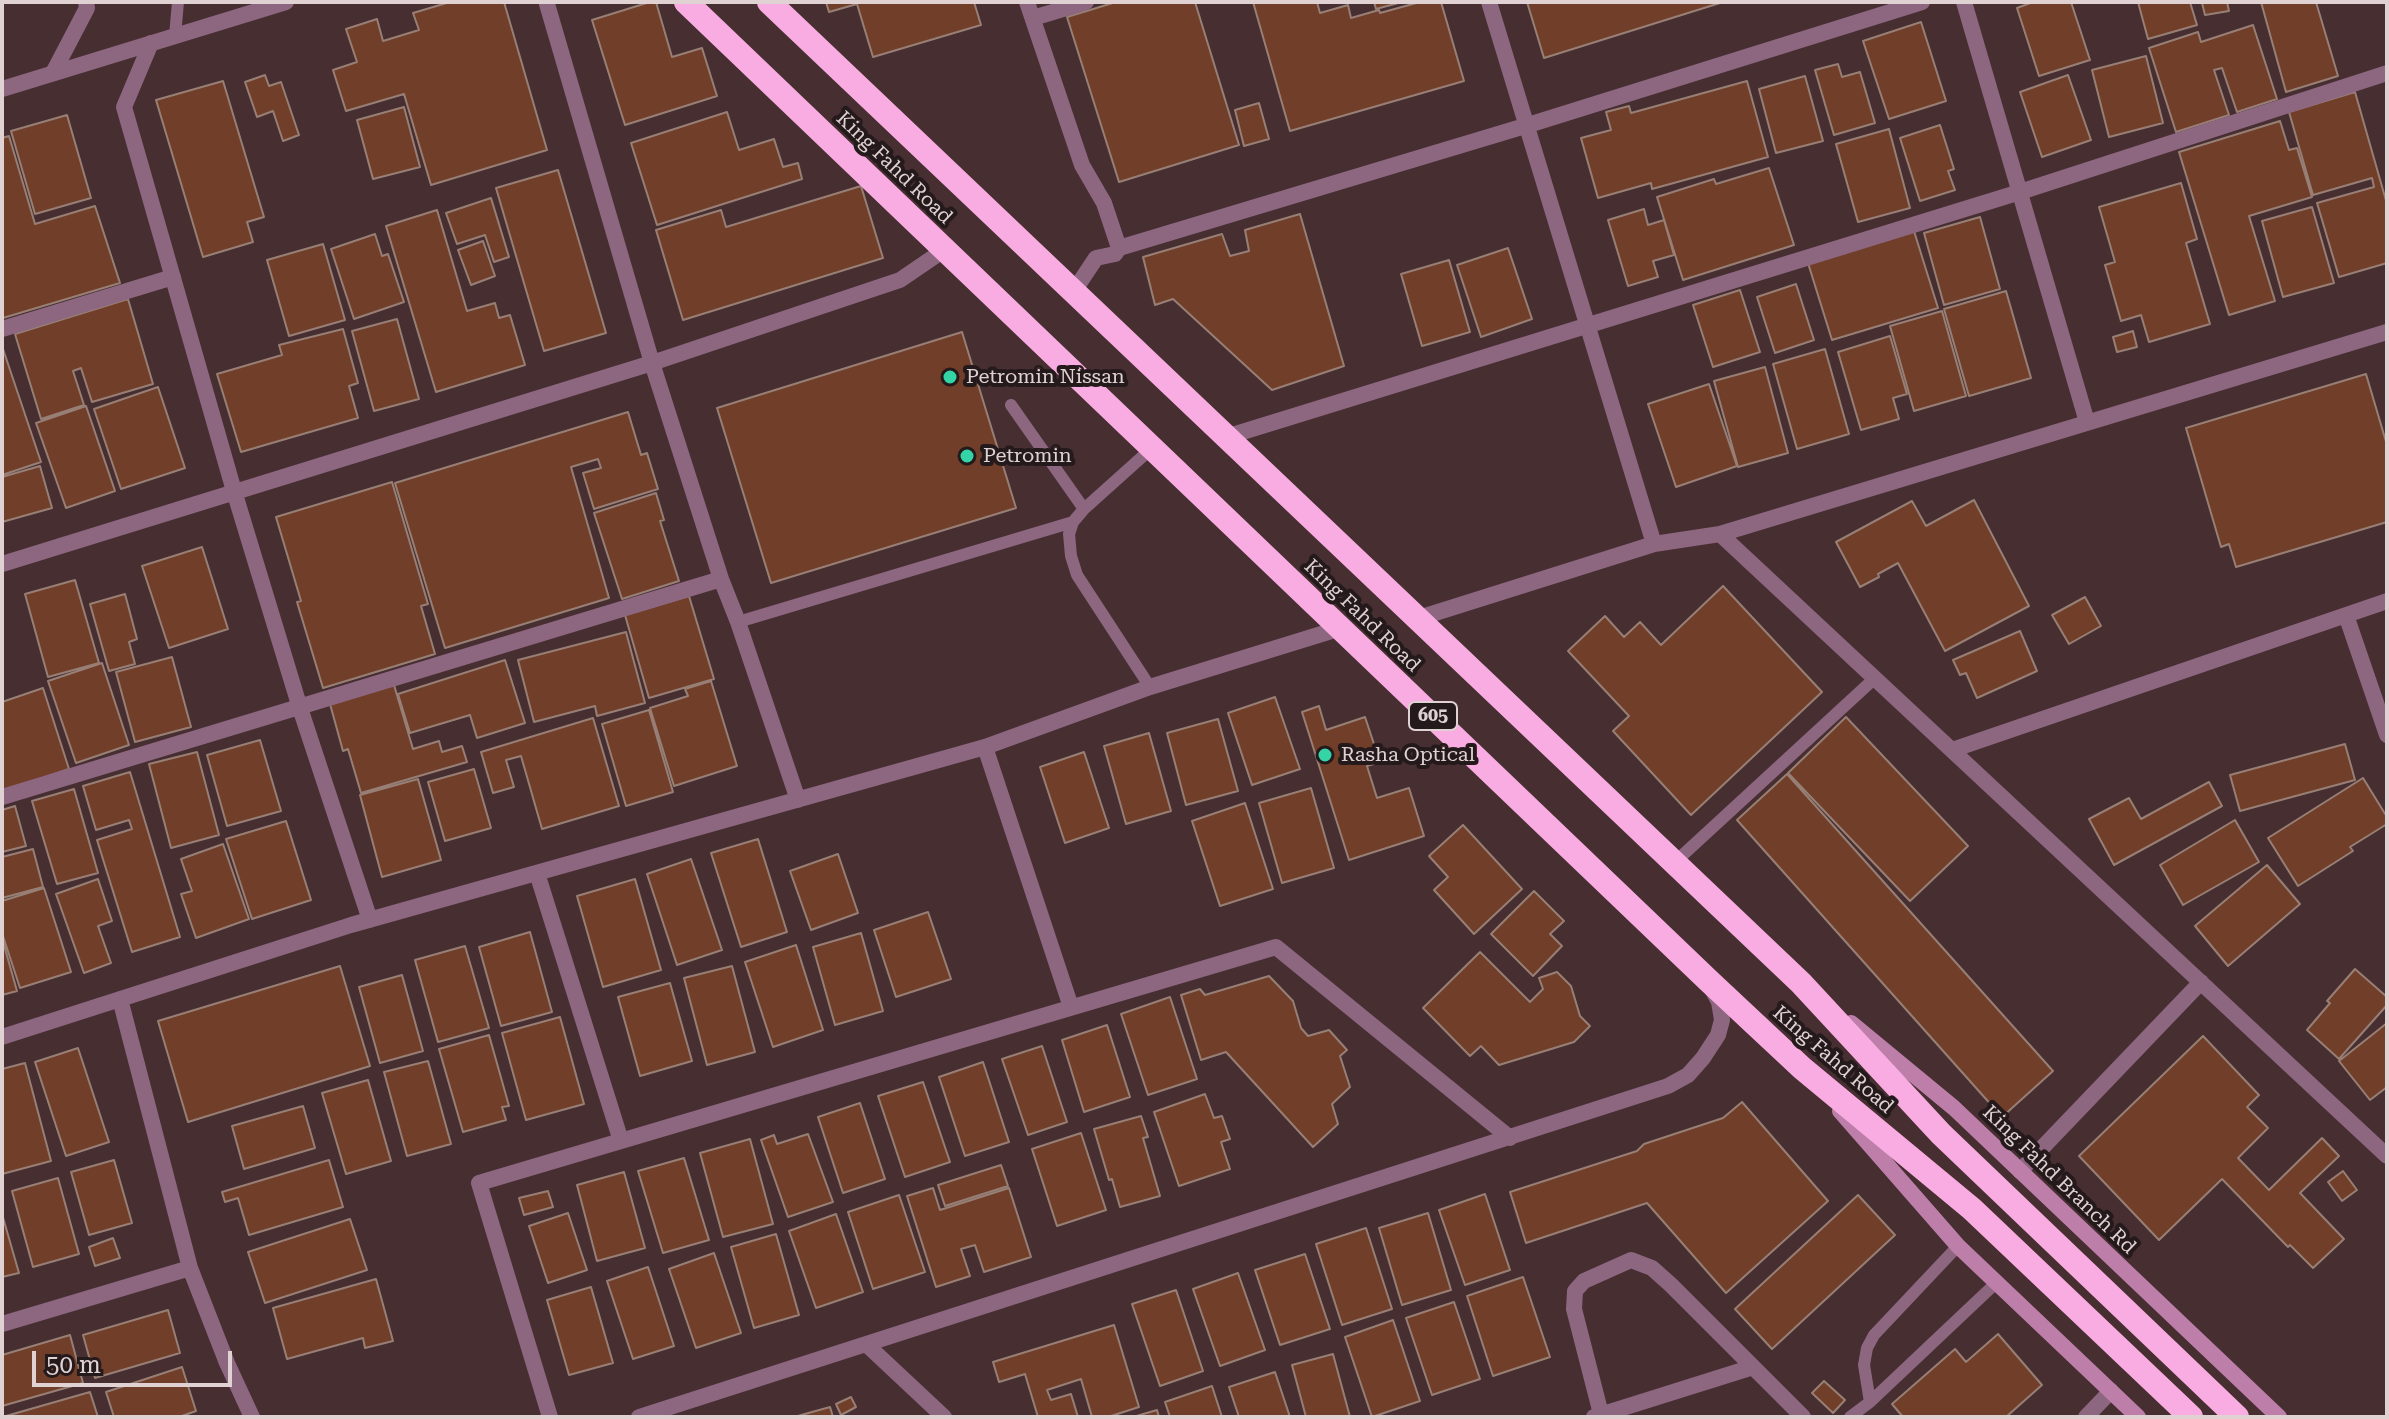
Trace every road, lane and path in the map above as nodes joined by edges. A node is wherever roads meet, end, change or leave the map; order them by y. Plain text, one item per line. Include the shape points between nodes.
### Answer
1 (86, 2) edge
2 (178, 2) edge
3 (286, 2) edge
4 (686, 2) edge
5 (769, 2) edge
6 (1086, 2) edge
7 (1489, 2) edge
8 (1922, 2) edge
9 (1964, 2) edge
10 (547, 4) dead end
11 (1030, 10) edge
12 (175, 36) junction
13 (151, 43) junction
14 (53, 73) junction
15 (2387, 73) edge
16 (2, 89) edge
17 (1525, 126) junction
18 (2020, 192) junction
19 (1119, 248) junction
20 (944, 250) junction
21 (173, 277) junction
22 (1074, 291) junction
23 (1587, 326) junction
24 (2, 329) edge
25 (2387, 332) edge
26 (652, 363) junction
27 (1011, 405) dead end
28 (2087, 422) junction
29 (1226, 437) junction
30 (1152, 448) junction
31 (234, 491) junction
32 (1084, 509) junction
33 (1073, 522) junction
34 (1720, 534) junction
35 (1654, 544) junction
36 (2, 564) edge
37 (721, 579) junction
38 (2387, 601) edge
39 (2346, 615) junction
40 (1419, 618) junction
41 (738, 622) junction
42 (1341, 628) junction
43 (1875, 678) junction
44 (1150, 687) junction
45 (300, 708) junction
46 (2387, 735) edge
47 (985, 747) junction
48 (1952, 750) junction
49 (2, 797) edge
50 (798, 800) junction
51 (1674, 863) junction
52 (537, 873) junction
53 (370, 920) junction
54 (1709, 981) junction
55 (2201, 982) junction
56 (1801, 983) junction
57 (120, 999) junction
58 (1071, 1007) junction
59 (2, 1037) edge
60 (1802, 1068) junction
61 (1510, 1138) junction
62 (621, 1141) junction
63 (2387, 1156) edge
64 (2020, 1171) junction
65 (1958, 1246) junction
66 (190, 1268) junction
67 (1996, 1283) junction
68 (2, 1324) edge
69 (866, 1344) junction
70 (1753, 1367) junction
71 (2111, 1391) junction
72 (1870, 1402) junction
73 (1597, 1416) edge
74 (252, 1417) edge
75 (550, 1417) edge
76 (639, 1417) edge
77 (944, 1417) edge
78 (1803, 1417) edge
79 (1850, 1417) edge
80 (2086, 1417) edge
81 (2138, 1417) edge
82 (2191, 1417) edge
83 (2237, 1417) edge
84 (2279, 1417) edge

1 - 14 street
2 - 12 lane
3 - 12 street
4 - 20 highway, King Fahd Road / 605
5 - 22 highway, King Fahd Road
6 - 11 street
7 - 17 street
8 - 17 street
9 - 18 street
10 - 26 street
11 - 19 street via 1082,165 1104,203
12 - 13 street
13 - 14 street
13 - 21 street via 124,107
14 - 16 street
15 - 18 street
17 - 19 street
17 - 23 street
18 - 23 street
18 - 28 street
19 - 22 street via 1096,258
20 - 26 street via 900,280
20 - 30 highway, King Fahd Road / 605
21 - 24 street
21 - 31 street
22 - 29 highway, King Fahd Road
23 - 29 street
23 - 35 street
25 - 28 street
26 - 31 street
26 - 37 street
27 - 32 lane
28 - 34 street
29 - 40 highway, King Fahd Road
30 - 32 lane
30 - 42 highway, King Fahd Road / 605
31 - 36 street
31 - 45 street
32 - 33 lane
33 - 41 lane
33 - 44 lane via 1069,534 1077,575
34 - 35 street
34 - 43 street
35 - 40 street
37 - 41 street
37 - 45 street
38 - 39 street
39 - 46 street
39 - 48 street
40 - 51 highway, King Fahd Road
41 - 50 street
42 - 44 street
42 - 54 highway, King Fahd Road / 605
43 - 48 street
43 - 51 lane
44 - 47 street
45 - 49 street
45 - 53 street
47 - 50 street
47 - 58 street
48 - 55 street
50 - 52 street
51 - 56 highway, King Fahd Road
52 - 53 street
52 - 62 street
53 - 57 street
54 - 60 highway, King Fahd Road / 605
54 - 61 street via 1722,1020 1718,1035 1688,1075
55 - 63 street
55 - 64 street
56 - 64 main road, King Fahd Branch Rd via 1954,1108
56 - 83 highway, King Fahd Road via 1941,1134
57 - 59 street
57 - 66 street
58 - 61 street via 1276,947
58 - 62 street
60 - 65 main road
60 - 82 highway, King Fahd Road / 605 via 1972,1209
61 - 69 street
62 - 75 street via 479,1183
64 - 84 main road, King Fahd Branch Rd
65 - 67 main road
65 - 72 lane via 1874,1335 1864,1365
66 - 68 street
66 - 74 street
67 - 71 main road
67 - 72 lane
69 - 76 street
69 - 77 street
70 - 73 street
70 - 73 street via 1652,1268 1631,1260 1584,1281 1575,1291 1574,1309
70 - 78 street
71 - 80 street
71 - 81 main road
72 - 79 lane

